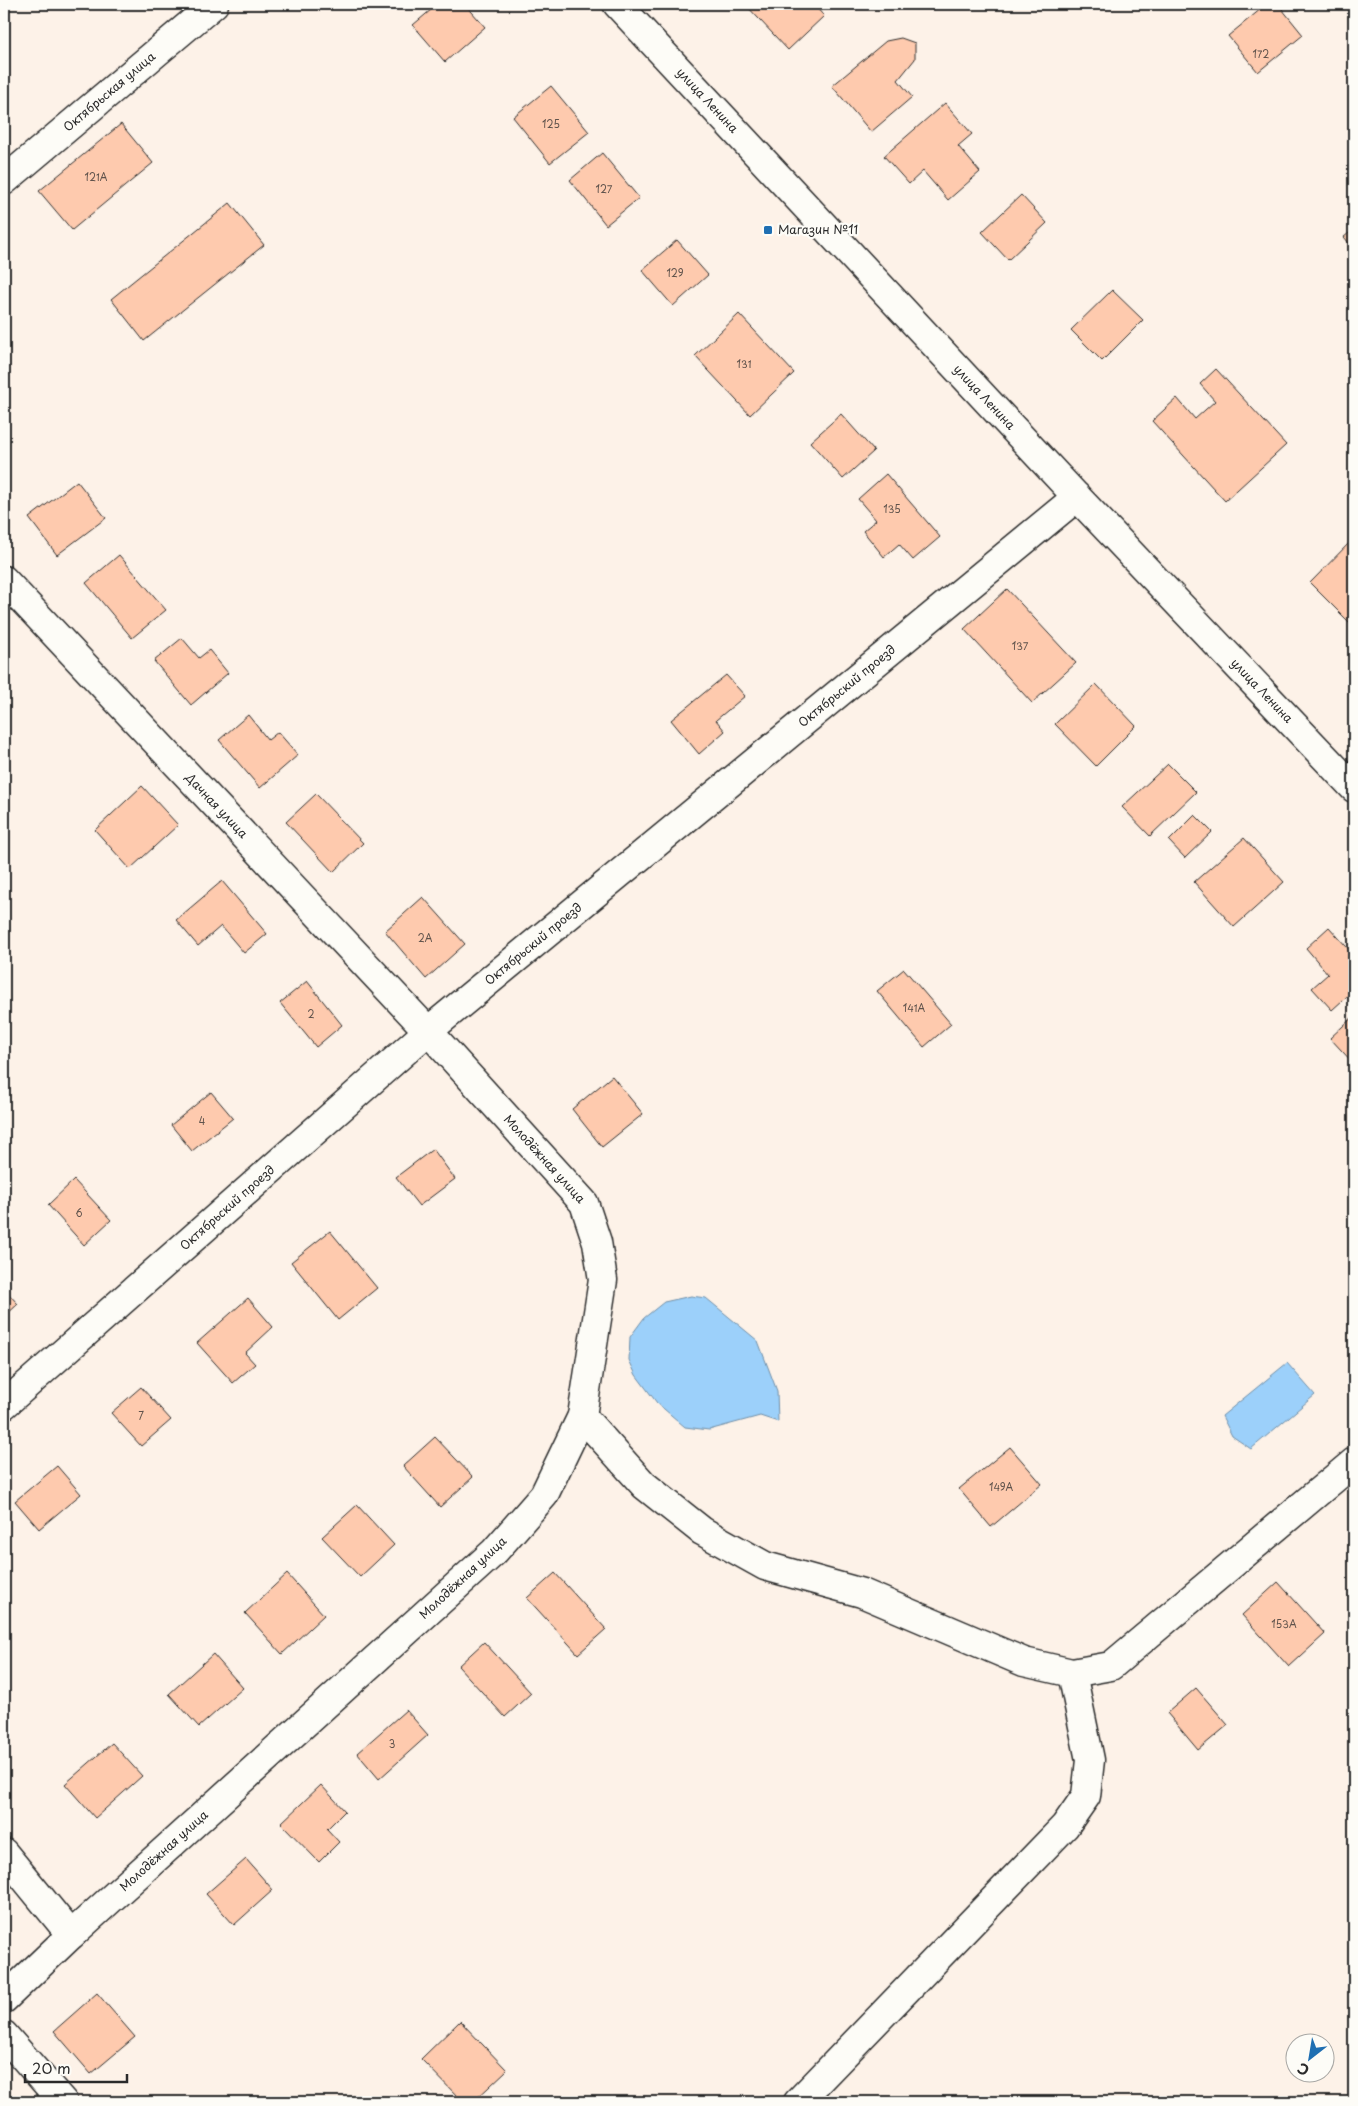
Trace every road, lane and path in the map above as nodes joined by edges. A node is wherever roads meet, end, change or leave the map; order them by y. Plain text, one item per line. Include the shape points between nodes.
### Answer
1 (214, 4) edge
2 (617, 4) edge
3 (4, 181) edge
4 (1077, 497) junction
5 (4, 580) edge
6 (1354, 788) edge
7 (428, 1031) junction
8 (4, 1405) edge
9 (582, 1416) junction
10 (1354, 1462) edge
11 (1072, 1673) junction
12 (4, 1853) edge
13 (71, 1935) junction
14 (4, 1999) edge
15 (4, 2035) edge
16 (63, 2102) edge
17 (798, 2102) edge

1 - 3 street, Октябрьская улица
2 - 4 street, улица Ленина
4 - 6 street, улица Ленина
4 - 7 street, Октябрьский проезд
5 - 7 street, Дачная улица
7 - 8 street, Октябрьский проезд
7 - 9 street, Молодёжная улица via 584,1203 597,1242 603,1280
9 - 11 street via 644,1485 702,1531 765,1566 862,1594 1024,1662
9 - 13 street, Молодёжная улица via 544,1495 494,1552
10 - 11 street via 1111,1666
11 - 17 street via 1090,1760 1086,1796 1065,1826
12 - 13 street
13 - 14 street, Молодёжная улица
15 - 16 street

